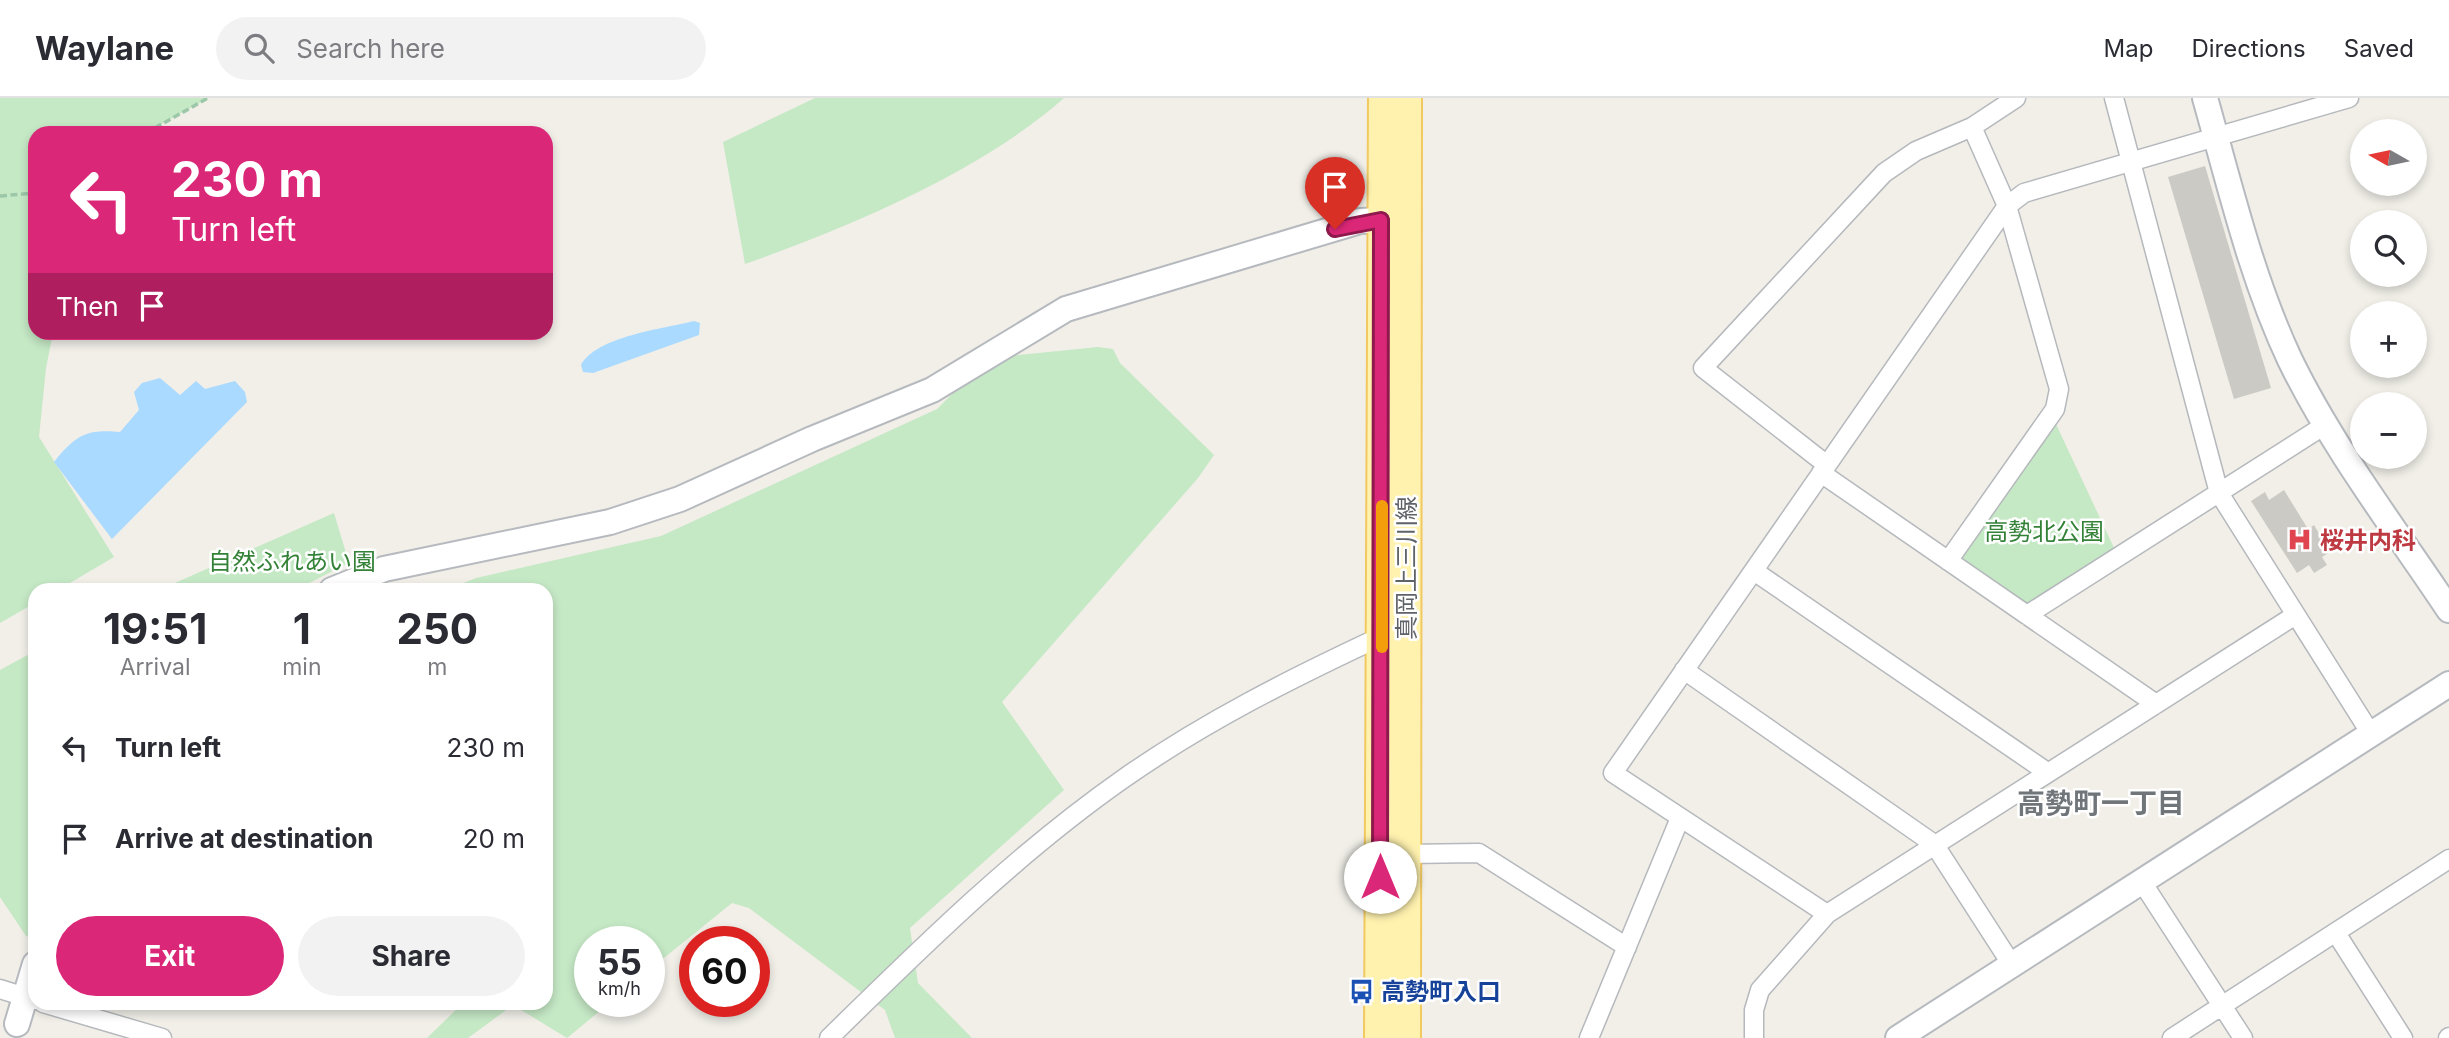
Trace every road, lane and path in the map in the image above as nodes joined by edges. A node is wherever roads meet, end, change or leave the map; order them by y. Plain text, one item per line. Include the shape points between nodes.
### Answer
1 (208, 98) edge
2 (1383, 98) edge
3 (1407, 98) edge
4 (2016, 98) edge
5 (2114, 98) edge
6 (2205, 98) edge
7 (2349, 98) edge
8 (158, 126) edge
9 (1972, 127) junction
10 (2216, 136) junction
11 (2132, 160) junction
12 (28, 194) edge
13 (0, 196) edge
14 (2007, 206) junction
15 (1394, 220) junction
16 (2325, 425) junction
17 (1824, 469) junction
18 (2219, 493) junction
19 (1948, 561) junction
20 (1754, 571) junction
21 (349, 583) edge
22 (2449, 610) edge
23 (2027, 615) junction
24 (2294, 616) junction
25 (1382, 636) junction
26 (1684, 670) junction
27 (2449, 684) edge
28 (2156, 704) junction
29 (2371, 734) junction
30 (2047, 772) junction
31 (1680, 818) junction
32 (1934, 844) junction
33 (1406, 854) junction
34 (2449, 859) edge
35 (2142, 882) junction
36 (1827, 915) junction
37 (2336, 933) junction
38 (1627, 947) junction
39 (2012, 965) junction
40 (0, 989) edge
41 (28, 998) edge
42 (2222, 1006) junction
43 (28, 1008) edge
44 (68, 1010) edge
45 (17, 1024) dead end
46 (162, 1038) edge
47 (829, 1038) edge
48 (1379, 1038) edge
49 (1406, 1038) edge
50 (1588, 1038) edge
51 (1754, 1038) edge
52 (1898, 1038) edge
53 (2172, 1038) edge
54 (2242, 1038) edge
55 (2403, 1038) edge

1 - 8 path
2 - 15 main road, 真岡上三川線
3 - 15 main road, 真岡上三川線
4 - 9 street
5 - 11 street
6 - 10 street
7 - 10 street
9 - 14 street
9 - 17 street via 1916,151 1884,173 1703,368
10 - 11 street
10 - 16 street via 2263,294
11 - 14 street via 2024,193
11 - 18 street
12 - 13 path
14 - 17 street
14 - 19 street via 2059,389 2055,409
15 - 21 street via 1360,221 1066,309 932,390 680,499 610,522 384,569
15 - 25 main road, 真岡上三川線
15 - 33 main road, 真岡上三川線
16 - 18 street
16 - 22 street
17 - 19 street
17 - 20 street
18 - 23 street
18 - 24 street
19 - 23 street
20 - 26 street
20 - 30 street
23 - 28 street
24 - 28 street
24 - 29 street
25 - 47 street via 1283,682 1122,780 1020,860 929,940
25 - 48 main road, 真岡上三川線
26 - 31 street via 1613,773
26 - 32 street
27 - 29 street
28 - 30 street
29 - 35 street
30 - 32 street
31 - 36 street
31 - 38 street
32 - 36 street
32 - 39 street
33 - 38 street via 1479,853
33 - 49 main road, 真岡上三川線
34 - 37 street
35 - 39 street
35 - 42 street
36 - 51 street via 1760,990
37 - 42 street
37 - 55 street
38 - 50 street
39 - 52 street
40 - 41 street
42 - 53 street
42 - 54 street
43 - 45 street
44 - 46 street

